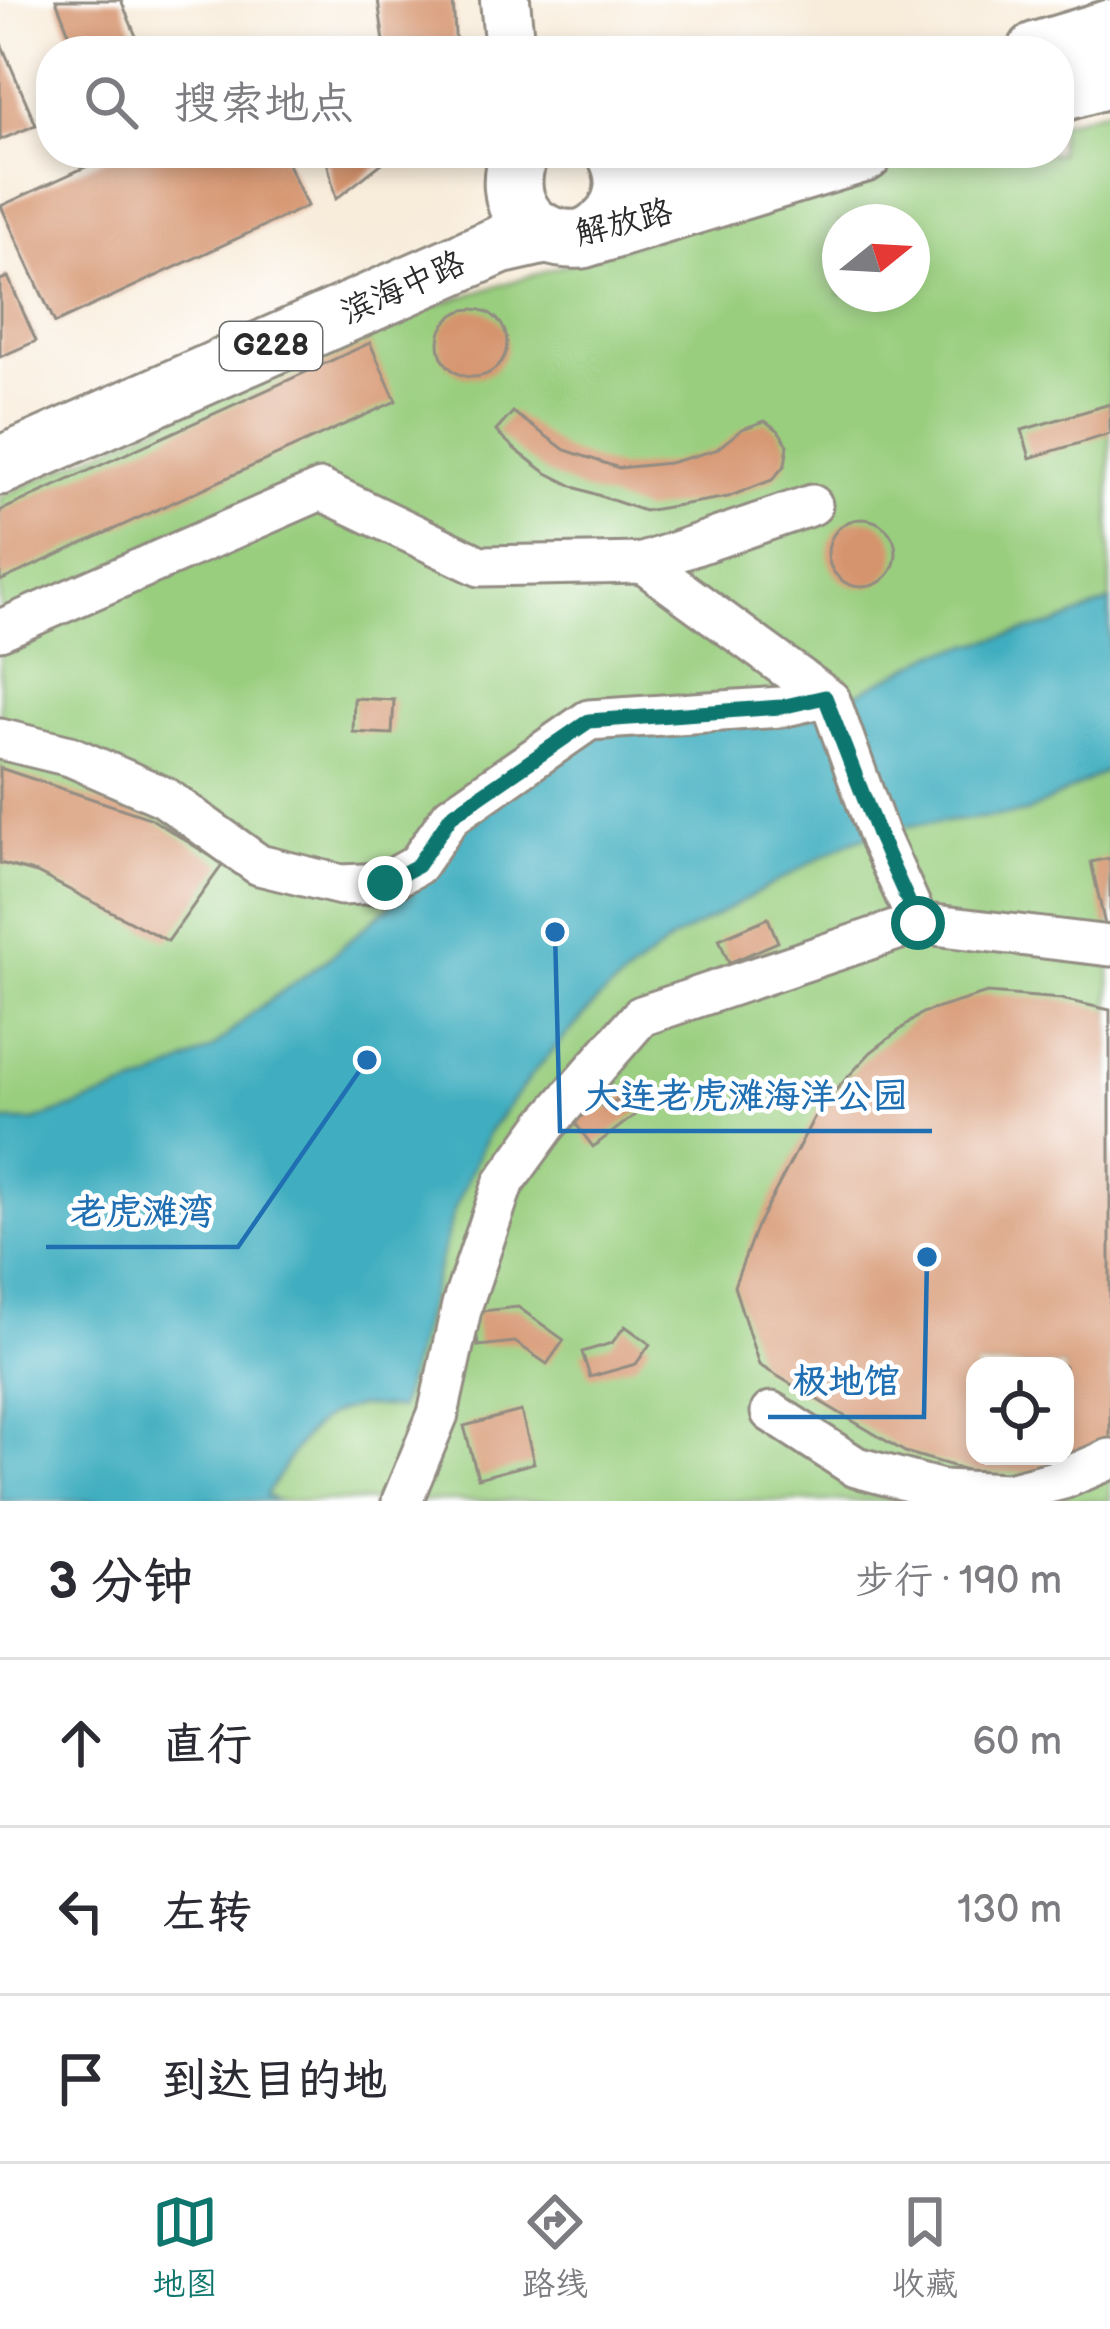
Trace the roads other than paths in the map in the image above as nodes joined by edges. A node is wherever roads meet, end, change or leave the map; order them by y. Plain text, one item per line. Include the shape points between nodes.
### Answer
1 (505, 0) edge
2 (538, 0) edge
3 (1110, 29) edge
4 (509, 36) edge
5 (541, 36) edge
6 (1074, 40) edge
7 (1110, 78) edge
8 (1074, 89) edge
9 (513, 168) edge
10 (622, 168) edge
11 (801, 168) edge
12 (548, 228) junction
13 (0, 436) edge
14 (0, 466) edge
15 (812, 505) dead end
16 (643, 563) junction
17 (0, 630) edge
18 (828, 699) junction
19 (0, 739) edge
20 (918, 923) junction
21 (1110, 946) edge
22 (771, 1412) dead end
23 (1110, 1459) edge
24 (402, 1501) edge

1 - 4 main road
2 - 5 main road
3 - 6 highway
7 - 8 highway
9 - 12 highway
10 - 12 highway, 滨海中路 / G228 via 620,208 598,232
11 - 12 highway, 解放路 / G228
12 - 13 highway, 滨海中路 / G228
12 - 14 highway, 滨海中路 / G228
15 - 16 street
16 - 17 street via 480,566 321,490
16 - 18 street
18 - 19 street via 589,721 451,816 417,866 385,883 340,885 259,866 164,797 70,756
18 - 20 street
20 - 21 street
20 - 24 street via 641,1016 503,1184 462,1306 438,1414
22 - 23 street via 856,1467 942,1490 1008,1493

